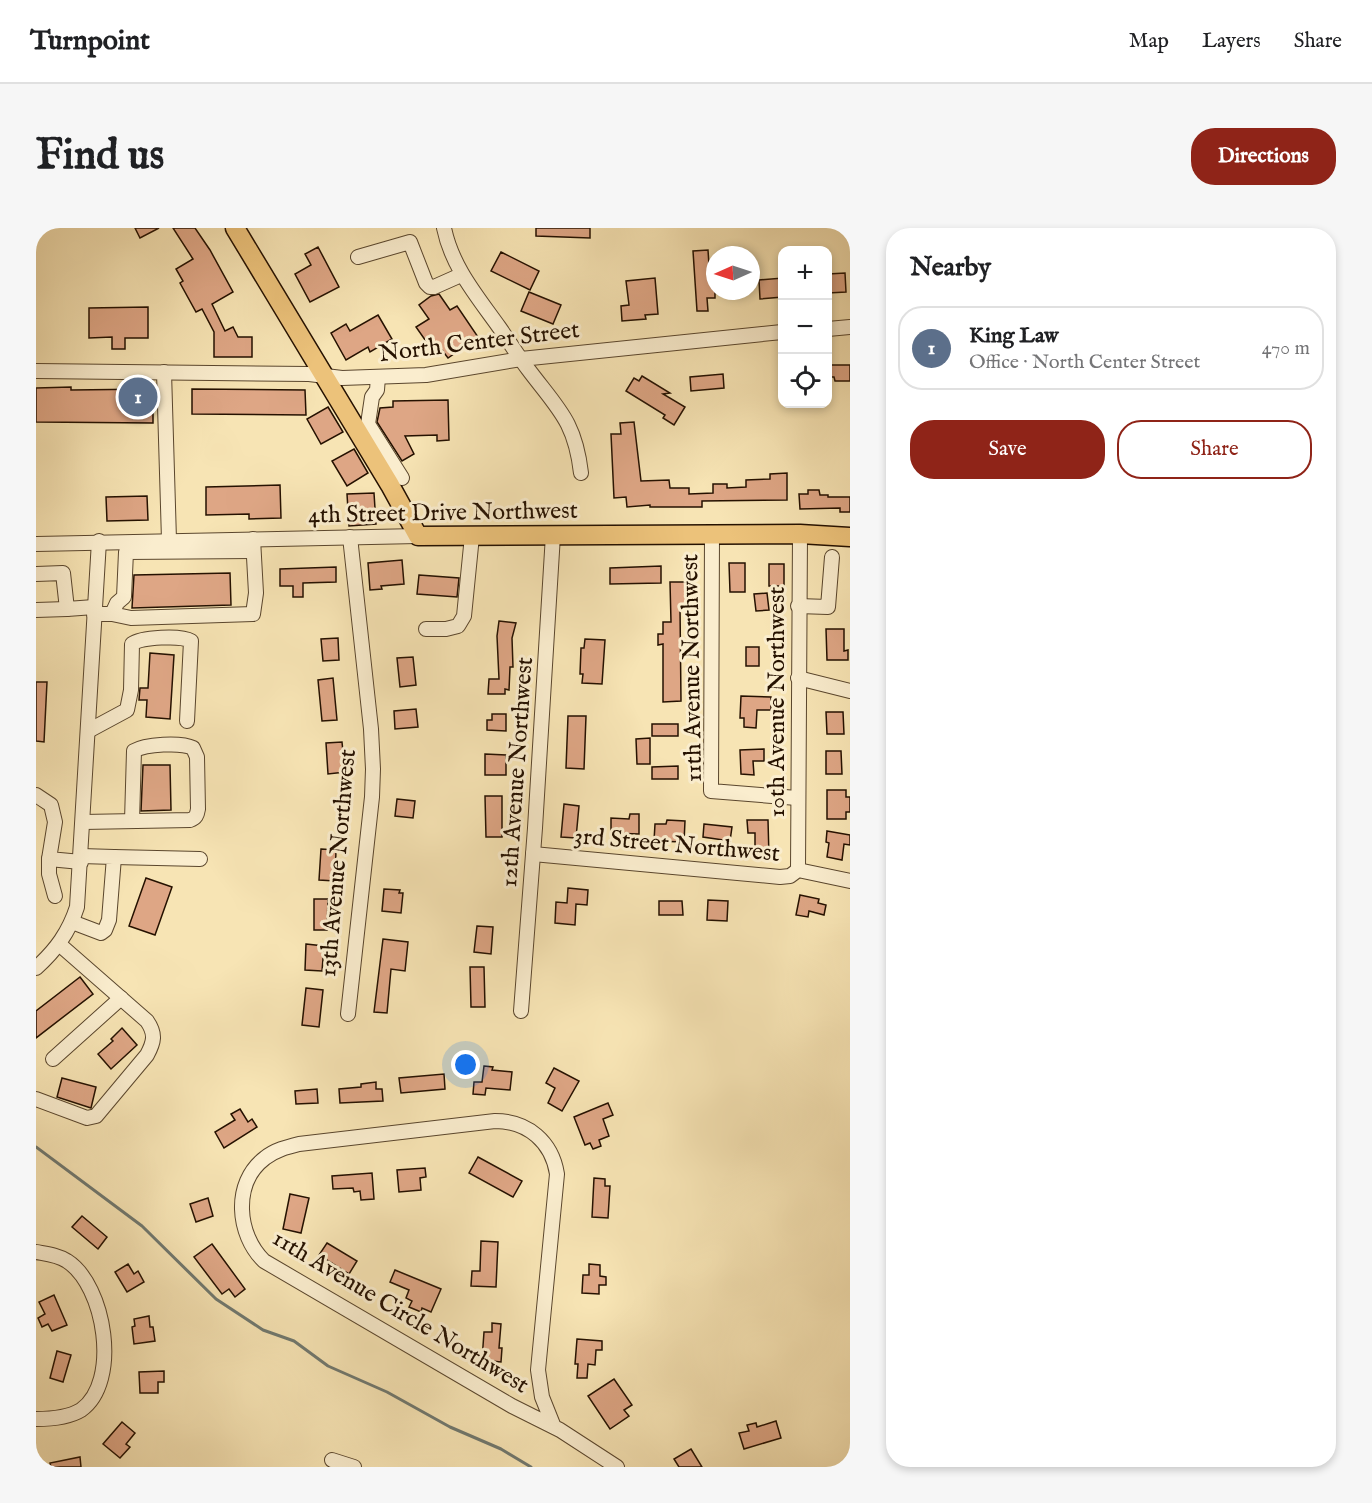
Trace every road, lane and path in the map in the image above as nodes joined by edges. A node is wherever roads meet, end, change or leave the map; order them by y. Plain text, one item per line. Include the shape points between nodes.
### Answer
1 (444, 228) edge
2 (242, 231) edge
3 (358, 257) dead end
4 (461, 275) junction
5 (850, 327) edge
6 (832, 329) edge
7 (778, 333) edge
8 (521, 359) junction
9 (36, 371) edge
10 (164, 372) junction
11 (325, 375) junction
12 (378, 377) junction
13 (362, 426) junction
14 (581, 473) dead end
15 (402, 478) dead end
16 (712, 534) junction
17 (800, 534) junction
18 (553, 535) junction
19 (418, 536) junction
20 (472, 536) junction
21 (350, 537) junction
22 (850, 537) edge
23 (170, 540) junction
24 (99, 542) junction
25 (36, 544) edge
26 (253, 545) junction
27 (142, 546) junction
28 (832, 557) dead end
29 (36, 574) edge
30 (798, 606) junction
31 (67, 609) junction
32 (36, 610) edge
33 (94, 611) junction
34 (112, 614) junction
35 (426, 629) dead end
36 (798, 678) junction
37 (850, 692) edge
38 (187, 721) dead end
39 (88, 730) junction
40 (36, 795) edge
41 (797, 798) junction
42 (132, 821) junction
43 (83, 822) junction
44 (533, 854) junction
45 (114, 857) junction
46 (49, 859) junction
47 (81, 859) junction
48 (200, 859) dead end
49 (798, 870) junction
50 (850, 881) edge
51 (55, 896) dead end
52 (72, 922) junction
53 (59, 944) junction
54 (36, 968) edge
55 (121, 998) junction
56 (521, 1011) dead end
57 (348, 1014) dead end
58 (53, 1059) dead end
59 (36, 1099) edge
60 (36, 1252) edge
61 (36, 1419) edge
62 (554, 1427) junction
63 (332, 1460) dead end
64 (354, 1467) edge
65 (617, 1467) edge

1 - 4 street
2 - 11 main road
3 - 4 street via 410,242 430,287
4 - 8 street
5 - 6 street
7 - 8 street, North Center Street
8 - 12 street, North Center Street via 426,375
8 - 14 street via 564,415 576,443
9 - 10 street, North Center Street
10 - 11 street, North Center Street
10 - 23 street
11 - 12 street, North Center Street
11 - 13 main road
12 - 13 street via 377,390
13 - 15 street
13 - 19 main road
16 - 17 main road, 4th Street Drive Northwest
16 - 18 main road, 4th Street Drive Northwest
16 - 41 street, 11th Avenue Northwest via 711,791
17 - 22 main road, 4th Street Drive Northwest
17 - 30 street, 10th Avenue Northwest
18 - 20 main road, 4th Street Drive Northwest
18 - 44 street, 12th Avenue Northwest
19 - 20 main road, 4th Street Drive Northwest
19 - 21 street, 4th Street Drive Northwest
20 - 35 street via 464,616 458,626
21 - 26 street, 4th Street Drive Northwest
21 - 57 street, 13th Avenue Northwest via 373,769
23 - 26 street, 4th Street Drive Northwest
23 - 27 street, 4th Street Drive Northwest
24 - 25 street, 4th Street Drive Northwest
24 - 27 street, 4th Street Drive Northwest
24 - 33 street
26 - 27 street
26 - 34 street via 253,614 131,618
27 - 34 street via 126,552 124,597
28 - 30 street via 828,607
29 - 31 street via 63,573
30 - 36 street, 10th Avenue Northwest
31 - 32 street
31 - 33 street
33 - 34 street
33 - 39 street
36 - 37 street
36 - 41 street, 10th Avenue Northwest
38 - 39 street via 190,640 146,639 132,644 127,710
39 - 43 street
40 - 46 street via 51,805 55,822
41 - 49 street, 10th Avenue Northwest
42 - 42 street via 190,820 196,816 197,757 193,748 172,744 147,746 134,752
42 - 43 street
43 - 47 street
44 - 49 street, 3rd Street Northwest via 780,877
44 - 56 street, 12th Avenue Northwest
45 - 47 street
45 - 48 street
45 - 52 street via 105,930 100,933
46 - 47 street
46 - 51 street
47 - 52 street
49 - 50 street, 3rd Street Northwest
52 - 53 street
53 - 54 street
53 - 55 street
55 - 58 street
55 - 59 street via 147,1021 154,1032 153,1043 103,1109 87,1118
60 - 61 street via 67,1261 84,1279 98,1310 104,1363 92,1399 80,1410 55,1419
62 - 62 street, 11th Avenue Circle Northwest via 264,1261 250,1244 242,1208 248,1182 261,1162 275,1151 299,1144 495,1121 513,1123 537,1135 548,1149 557,1174 537,1370
62 - 65 street, 11th Avenue Circle Northwest
63 - 64 street

